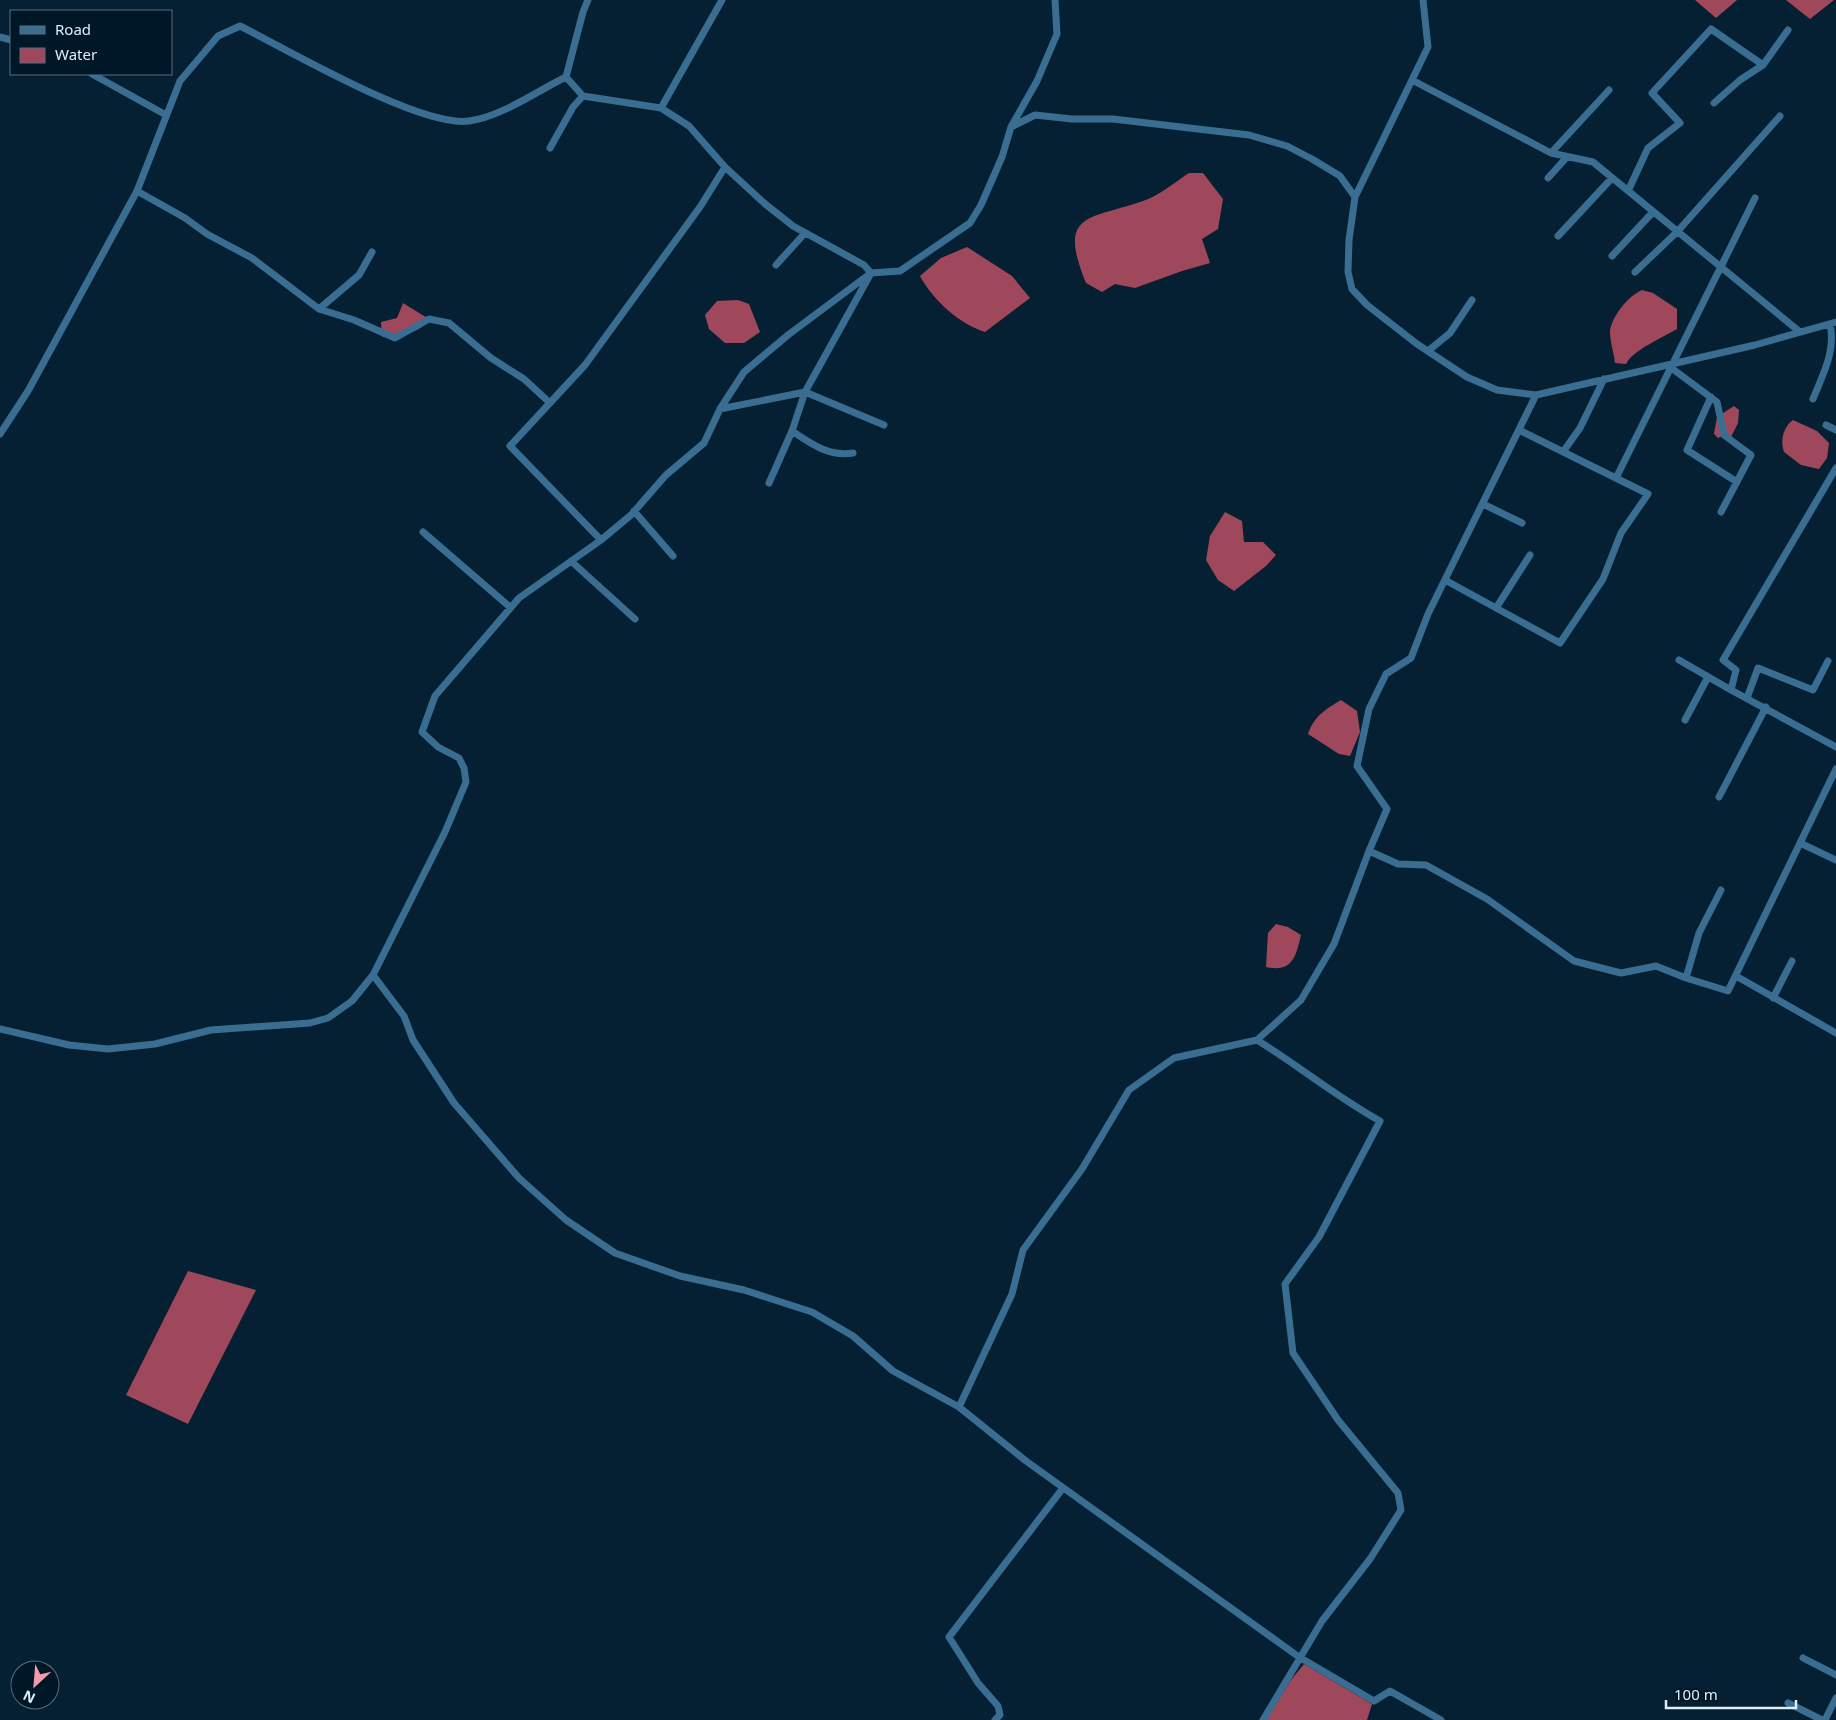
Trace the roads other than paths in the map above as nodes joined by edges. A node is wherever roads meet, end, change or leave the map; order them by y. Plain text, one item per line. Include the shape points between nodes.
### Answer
1 (588, 0) edge
2 (722, 0) edge
3 (1055, 0) edge
4 (1423, 0) edge
5 (1788, 30) dead end
6 (1763, 65) junction
7 (94, 75) edge
8 (566, 77) junction
9 (1412, 80) junction
10 (1609, 90) dead end
11 (583, 96) junction
12 (1714, 103) dead end
13 (661, 108) junction
14 (166, 115) junction
15 (1780, 116) dead end
16 (1011, 128) junction
17 (550, 148) dead end
18 (1551, 153) junction
19 (1567, 156) junction
20 (725, 167) junction
21 (1548, 178) dead end
22 (1612, 178) junction
23 (137, 191) junction
24 (1628, 191) junction
25 (1355, 197) junction
26 (1755, 198) dead end
27 (1653, 212) junction
28 (805, 232) junction
29 (1677, 232) junction
30 (1558, 236) dead end
31 (372, 252) dead end
32 (1612, 256) dead end
33 (776, 265) dead end
34 (1720, 267) junction
35 (1635, 272) dead end
36 (871, 273) junction
37 (1472, 300) dead end
38 (319, 309) junction
39 (1833, 323) edge
40 (1800, 332) junction
41 (1428, 351) junction
42 (1671, 365) junction
43 (1604, 379) junction
44 (805, 392) junction
45 (1536, 395) junction
46 (1711, 397) junction
47 (1813, 399) dead end
48 (550, 403) junction
49 (720, 409) junction
50 (884, 425) dead end
51 (1826, 425) dead end
52 (1519, 430) junction
53 (1836, 430) edge
54 (792, 432) junction
55 (0, 434) edge
56 (1563, 452) junction
57 (853, 453) dead end
58 (1836, 468) edge
59 (1616, 478) junction
60 (1737, 482) junction
61 (769, 483) dead end
62 (1483, 504) junction
63 (634, 511) junction
64 (1721, 512) dead end
65 (1522, 523) dead end
66 (423, 532) dead end
67 (600, 540) junction
68 (1530, 555) dead end
69 (673, 556) dead end
70 (570, 562) junction
71 (1445, 580) junction
72 (1498, 605) dead end
73 (510, 607) junction
74 (635, 619) dead end
75 (1679, 660) dead end
76 (1828, 661) dead end
77 (1708, 677) junction
78 (1732, 690) junction
79 (1747, 698) junction
80 (1766, 707) junction
81 (1685, 720) dead end
82 (1836, 747) edge
83 (1836, 768) edge
84 (1718, 797) dead end
85 (1800, 843) junction
86 (1369, 851) junction
87 (1836, 860) edge
88 (1721, 890) dead end
89 (1792, 961) dead end
90 (373, 975) junction
91 (1736, 976) junction
92 (1686, 978) junction
93 (1773, 998) junction
94 (0, 1029) edge
95 (1836, 1033) edge
96 (1256, 1040) junction
97 (960, 1408) junction
98 (1063, 1488) junction
99 (1299, 1658) junction
100 (1803, 1658) dead end
101 (1836, 1675) edge
102 (1836, 1698) edge
103 (1788, 1703) dead end
104 (995, 1720) edge
105 (1263, 1720) edge
106 (1441, 1720) edge
107 (1824, 1720) edge

1 - 8 street
2 - 13 street
3 - 16 street via 1057,34 1037,81
4 - 9 street via 1428,47
5 - 6 street
6 - 12 street
6 - 24 street via 1711,29 1652,93 1680,123 1648,148
7 - 14 street
8 - 11 street
8 - 14 street via 496,113 469,121 439,118 395,104 240,26 218,36 180,81
9 - 18 street
9 - 25 street
10 - 18 street
11 - 13 street
11 - 17 street via 573,107
13 - 20 street via 689,126
14 - 23 street
15 - 29 street
16 - 25 street via 1035,115 1072,120 1121,120 1249,136 1287,146 1312,159 1340,176
16 - 36 street via 981,205 970,223 900,271
18 - 19 street
19 - 21 street
19 - 22 street via 1592,162
20 - 28 street via 764,203
20 - 48 street via 625,312 585,365
22 - 24 street
22 - 30 street
23 - 38 street via 252,258
23 - 55 street via 28,391
24 - 27 street
25 - 41 street via 1348,248 1352,289 1367,305
26 - 34 street
27 - 29 street
27 - 32 street
28 - 33 street
28 - 36 street via 864,265
29 - 34 street
29 - 35 street
31 - 38 street via 360,275
34 - 40 street
34 - 42 street
36 - 44 street
36 - 49 street via 762,355 744,372
37 - 41 street via 1450,333
38 - 48 street via 395,338 429,319 449,323 491,358 524,379
39 - 40 street
39 - 47 street via 1830,358
40 - 42 street
41 - 45 street via 1467,377 1497,390
42 - 43 street
42 - 46 street
42 - 59 street
43 - 45 street
43 - 56 street via 1580,428
44 - 49 street
44 - 50 street
44 - 54 street
45 - 52 street
46 - 60 street via 1717,402 1724,435 1751,455
46 - 60 street via 1687,450
48 - 67 street via 510,446
49 - 63 street via 704,443 666,475
51 - 53 street
52 - 56 street
52 - 62 street
54 - 57 street via 826,451 839,455
54 - 61 street
56 - 59 street
58 - 78 street via 1723,660 1736,670
59 - 71 street via 1648,494 1621,533 1603,579 1560,643
60 - 64 street
62 - 65 street
62 - 71 street
63 - 67 street
63 - 69 street
66 - 73 street
67 - 70 street
68 - 72 street
70 - 73 street
70 - 74 street
71 - 86 street via 1411,658 1386,674 1369,709 1357,766 1387,809
73 - 90 street via 435,696 422,732 459,758 466,782 445,832
75 - 77 street
76 - 79 street via 1813,690 1758,668
77 - 78 street
77 - 81 street
78 - 79 street
79 - 80 street
80 - 82 street
80 - 84 street
83 - 85 street
85 - 87 street
85 - 91 street
86 - 92 street via 1398,864 1426,865 1487,900 1574,961 1621,973 1656,966
86 - 96 street via 1334,944 1301,1000
88 - 92 street via 1700,933
89 - 93 street
90 - 94 street via 352,1002 328,1018 310,1023 211,1030 155,1044 108,1049 69,1045
90 - 97 street via 404,1016 413,1040 454,1103 519,1178 566,1220 615,1253 680,1276 744,1290 812,1312 853,1336 893,1371
91 - 92 street via 1728,991
91 - 93 street
93 - 95 street
96 - 97 street via 1174,1058 1129,1090 1082,1169 1023,1250 1012,1294
96 - 99 street via 1380,1121 1319,1237 1284,1284 1293,1352 1338,1420 1398,1493 1401,1510
97 - 98 street
98 - 99 street
98 - 104 street via 949,1637 978,1683 998,1706 1000,1715
99 - 105 street
99 - 106 street via 1374,1702 1390,1691
100 - 101 street
102 - 107 street
103 - 107 street

